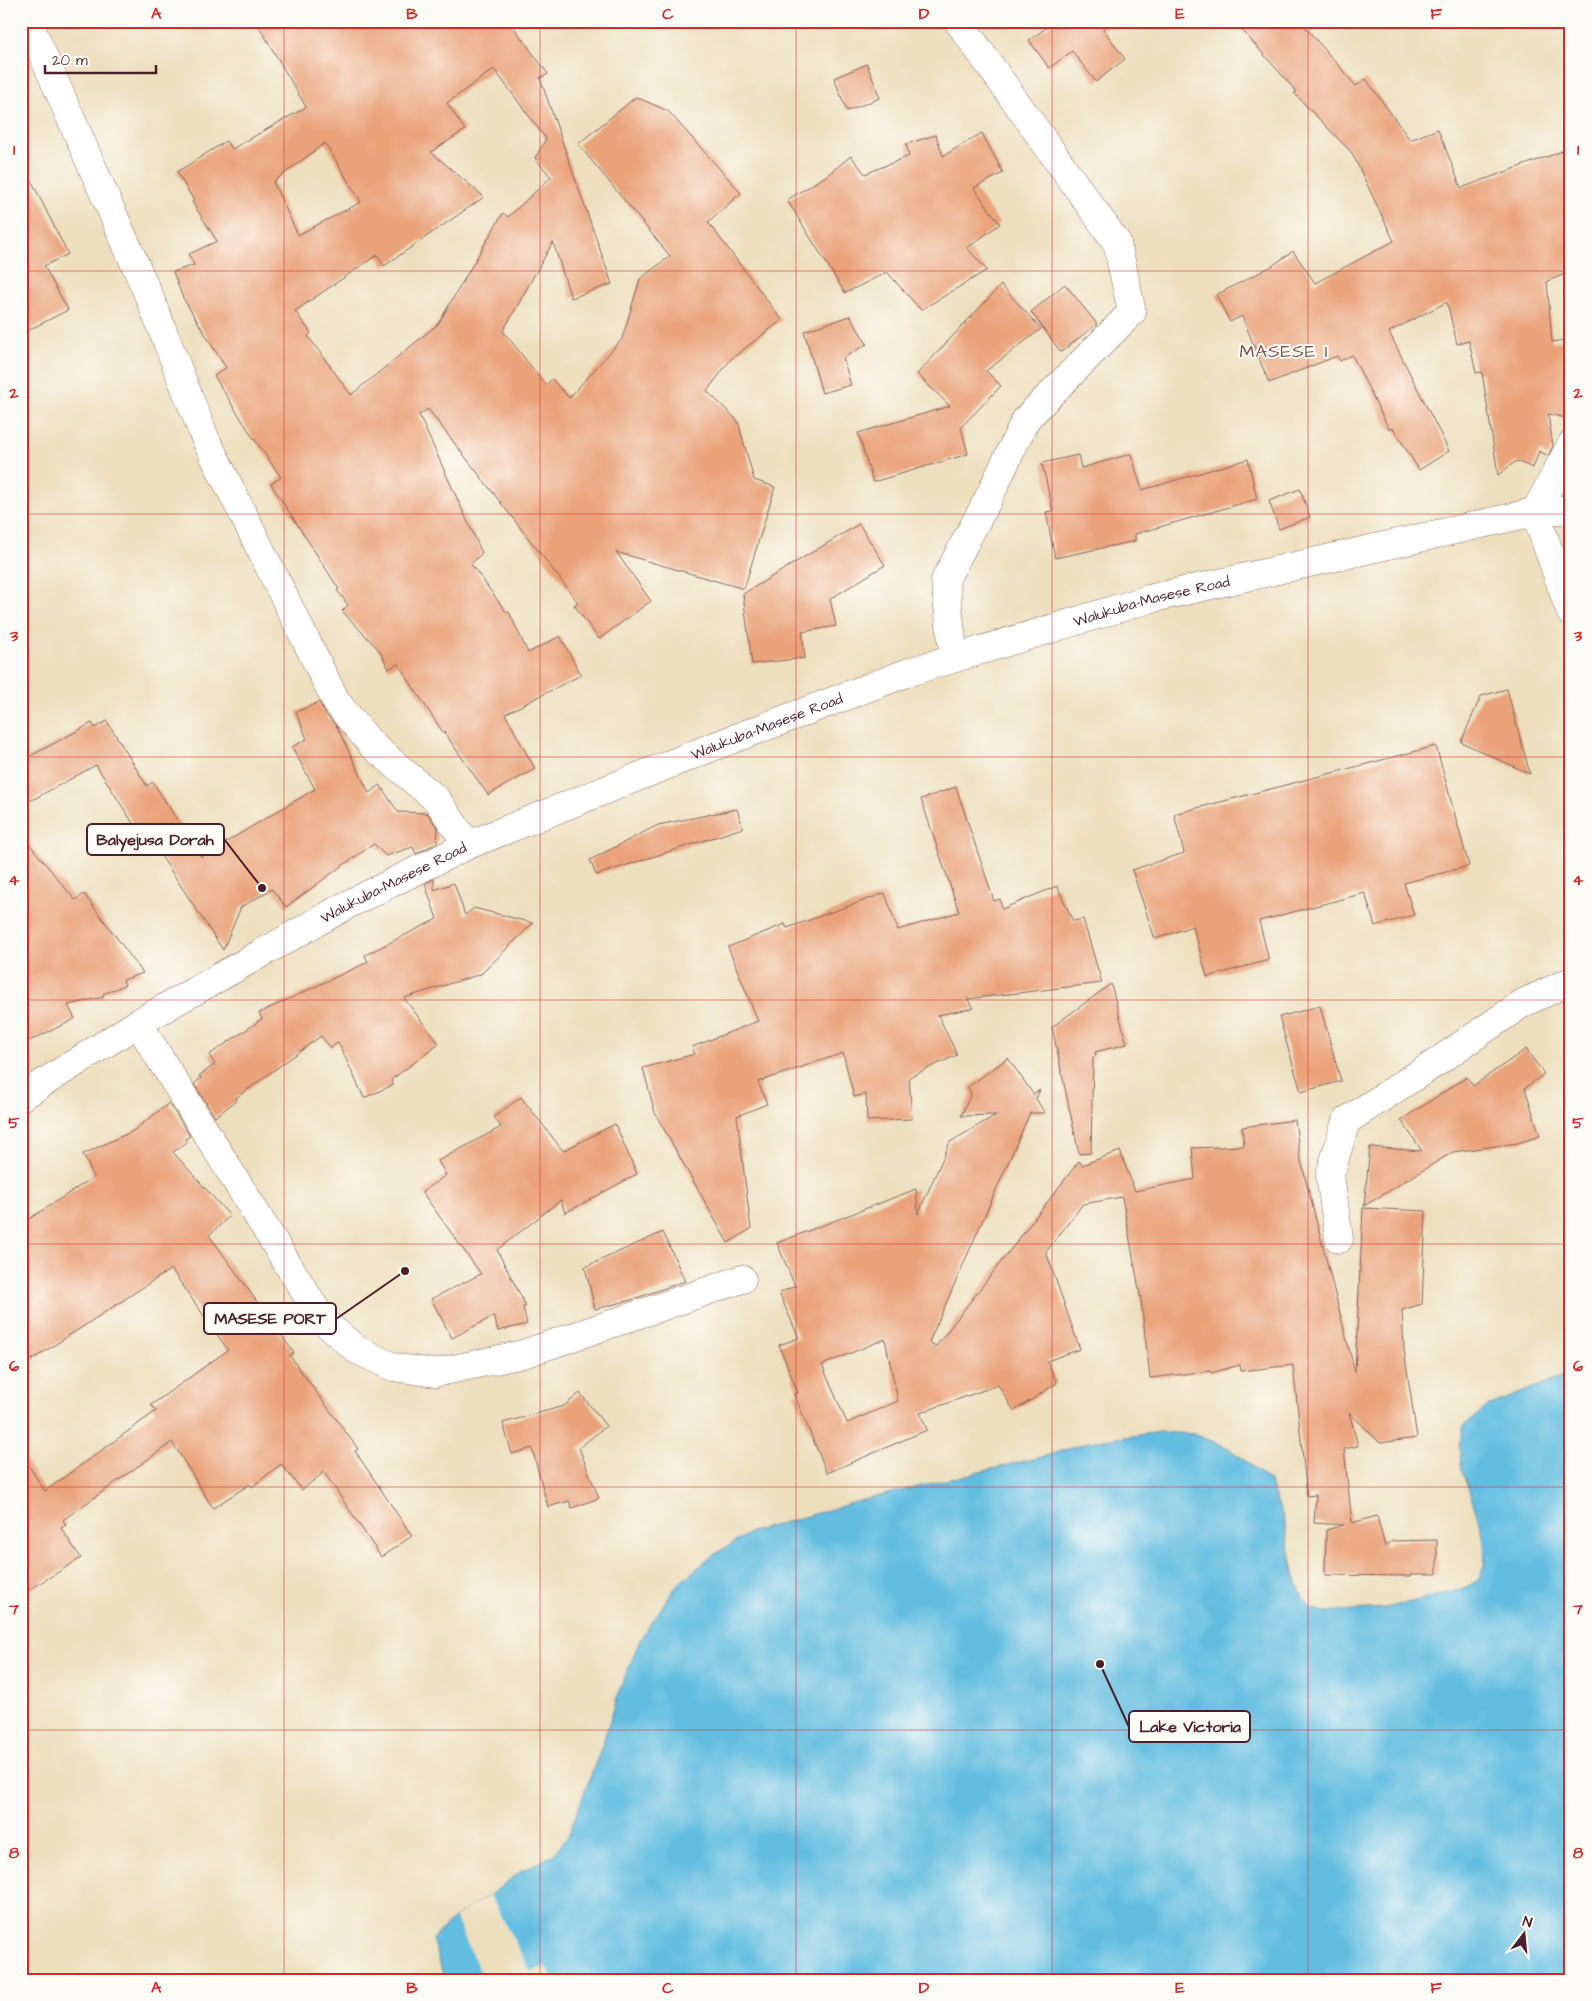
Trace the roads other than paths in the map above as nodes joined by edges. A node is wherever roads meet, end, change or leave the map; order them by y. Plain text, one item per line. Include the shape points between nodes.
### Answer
1 (28, 21) edge
2 (958, 21) edge
3 (1571, 445) edge
4 (1571, 509) edge
5 (1535, 512) junction
6 (1571, 613) edge
7 (954, 658) junction
8 (468, 845) junction
9 (1571, 981) edge
10 (138, 1022) junction
11 (21, 1097) edge
12 (1339, 1239) dead end
13 (742, 1279) dead end

1 - 8 street via 145,287 205,438 337,703 372,745 437,800
2 - 7 street via 1116,243 1132,312 1026,418 945,580
3 - 5 street
4 - 5 street, Walukuba-Masese Road
5 - 6 street
5 - 7 street, Walukuba-Masese Road via 1149,599
7 - 8 street, Walukuba-Masese Road via 720,744
8 - 10 street, Walukuba-Masese Road via 347,906
9 - 12 street via 1523,1003 1346,1120 1330,1175
10 - 11 street, Walukuba-Masese Road
10 - 13 street via 323,1321 357,1350 393,1367 435,1373 524,1354

